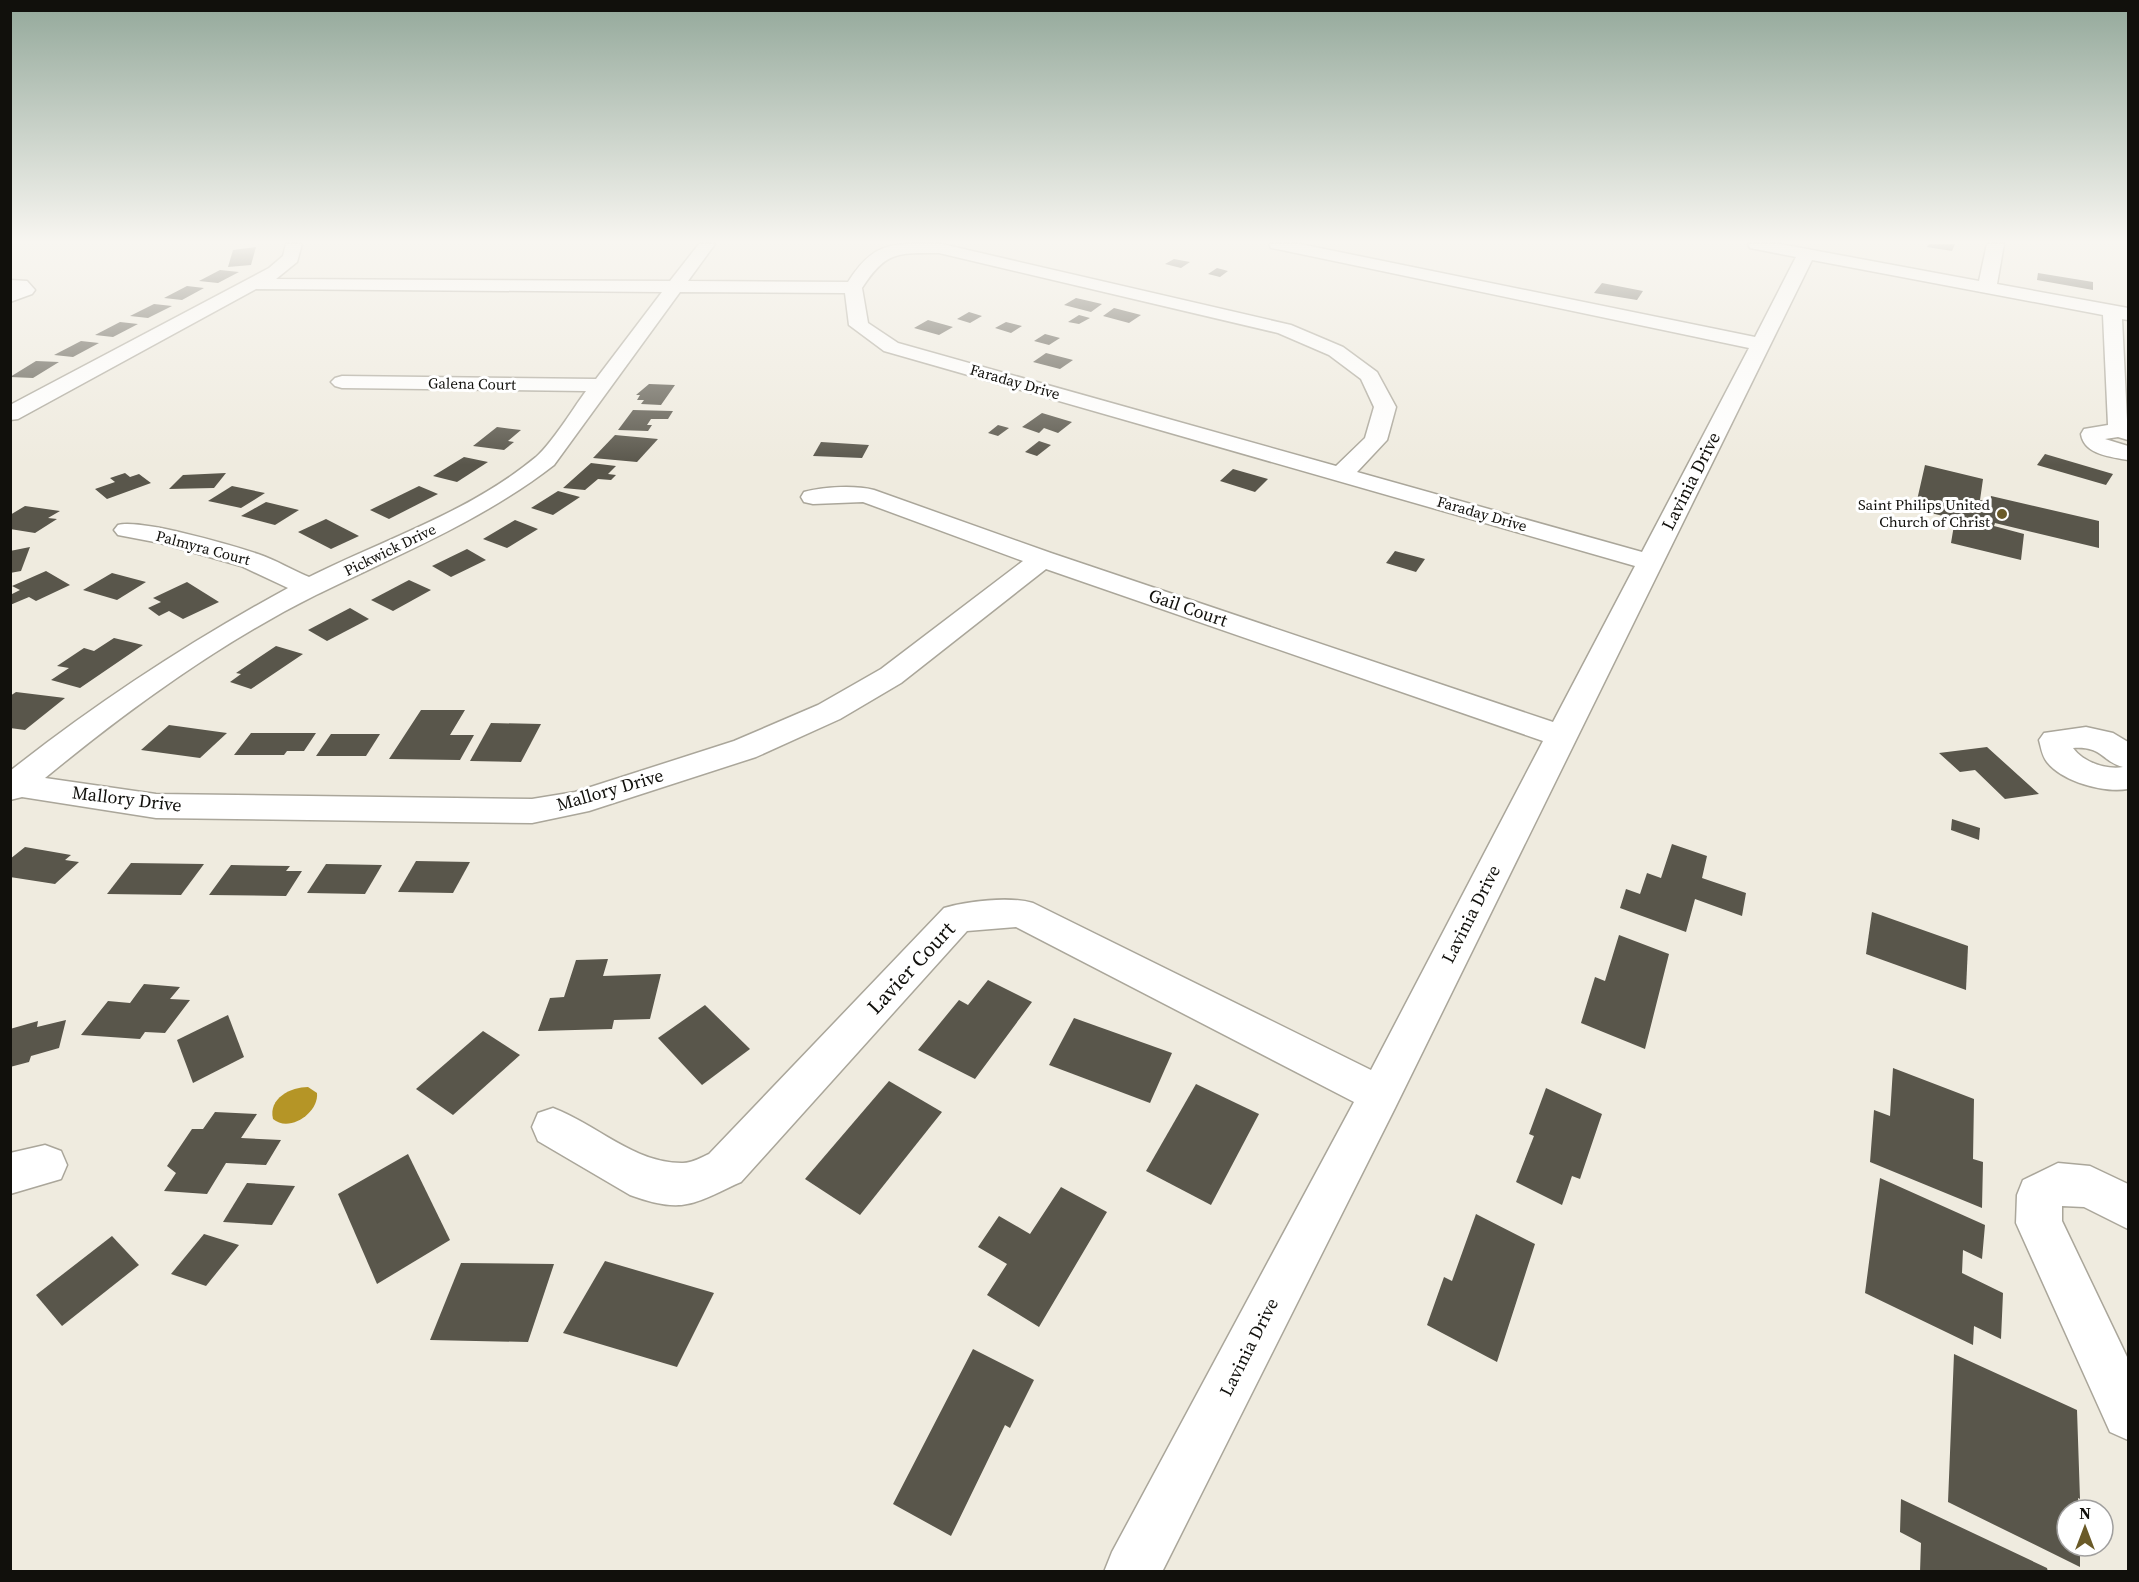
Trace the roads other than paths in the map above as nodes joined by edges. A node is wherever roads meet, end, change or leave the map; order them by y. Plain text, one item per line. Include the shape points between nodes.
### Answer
1 (191, 318) edge
2 (652, 318) edge
3 (858, 318) edge
4 (1236, 318) edge
5 (1634, 318) edge
6 (1774, 318) edge
7 (2120, 318) edge
8 (1760, 344) junction
9 (342, 382) dead end
10 (603, 385) junction
11 (10, 414) edge
12 (2124, 432) edge
13 (2128, 453) edge
14 (1341, 474) junction
15 (813, 497) dead end
16 (128, 530) dead end
17 (1042, 559) junction
18 (1649, 562) junction
19 (310, 588) junction
20 (1561, 736) junction
21 (2128, 758) edge
22 (2128, 778) edge
23 (12, 786) edge
24 (1380, 1095) junction
25 (554, 1127) dead end
26 (2128, 1208) edge
27 (2128, 1414) edge
28 (1132, 1572) edge

1 - 11 street
2 - 10 street, Pickwick Drive
3 - 14 street, Faraday Drive via 859,326 891,347
4 - 14 street via 1284,329 1336,351 1370,376 1385,407 1377,440
5 - 8 street
6 - 8 street, Lavinia Drive
7 - 12 street
8 - 18 street, Lavinia Drive
9 - 10 street, Galena Court
10 - 19 street, Pickwick Drive via 546,460 517,484 480,506
12 - 13 street via 2092,434 2100,446
14 - 18 street, Faraday Drive
15 - 17 street, Gail Court via 865,495
16 - 19 street, Palmyra Court via 250,560
17 - 20 street, Gail Court
17 - 23 street, Mallory Drive via 891,676 829,712 745,749 577,803 532,811 156,806
18 - 20 street, Lavinia Drive
19 - 23 street, Pickwick Drive via 205,646 115,707
20 - 24 street, Lavinia Drive
21 - 22 street via 2116,746 2086,735 2055,740 2059,756 2083,772 2106,780
24 - 25 street, Lavier Court via 1020,913 957,918 725,1168 686,1184 646,1180
24 - 28 street, Lavinia Drive
26 - 27 street via 2090,1187 2058,1184 2039,1195 2039,1223

